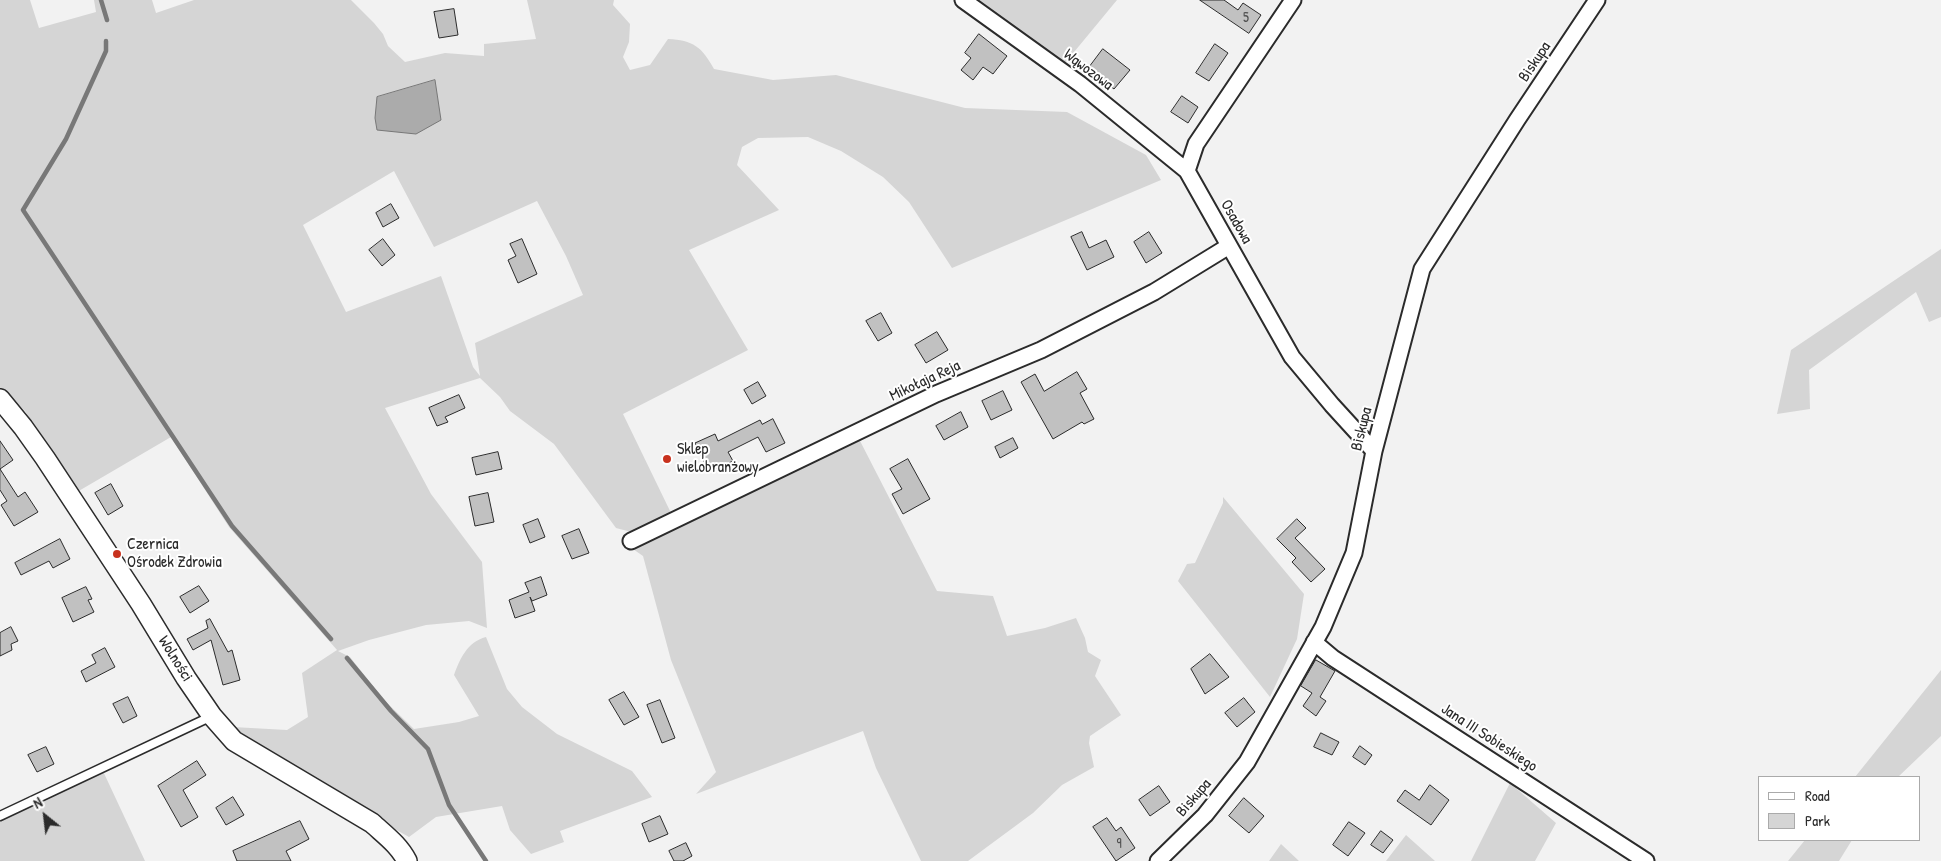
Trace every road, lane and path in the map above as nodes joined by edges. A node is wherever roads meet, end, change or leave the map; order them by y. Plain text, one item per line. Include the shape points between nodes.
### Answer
1 (963, 0) edge
2 (1293, 0) edge
3 (1598, 0) edge
4 (1187, 172) junction
5 (1229, 246) junction
6 (0, 399) edge
7 (1374, 451) junction
8 (631, 541) dead end
9 (1314, 642) junction
10 (212, 716) junction
11 (0, 816) edge
12 (407, 861) edge
13 (1158, 861) edge
14 (1646, 861) edge

1 - 4 street, Wąwozowa via 1080,84
2 - 4 street via 1196,144
3 - 7 street, Biskupa via 1422,269
4 - 5 street, Osadowa
5 - 7 street, Osadowa via 1292,357
5 - 8 street, Mikołaja Reja via 1154,292 1041,350 936,394
6 - 10 street, Wolności via 45,458
7 - 9 street, Biskupa via 1354,553
9 - 13 street, Biskupa via 1247,762 1205,815
9 - 14 street, Jana III Sobieskiego via 1333,658
10 - 11 lane
10 - 12 street, Wolności via 234,741 372,823

